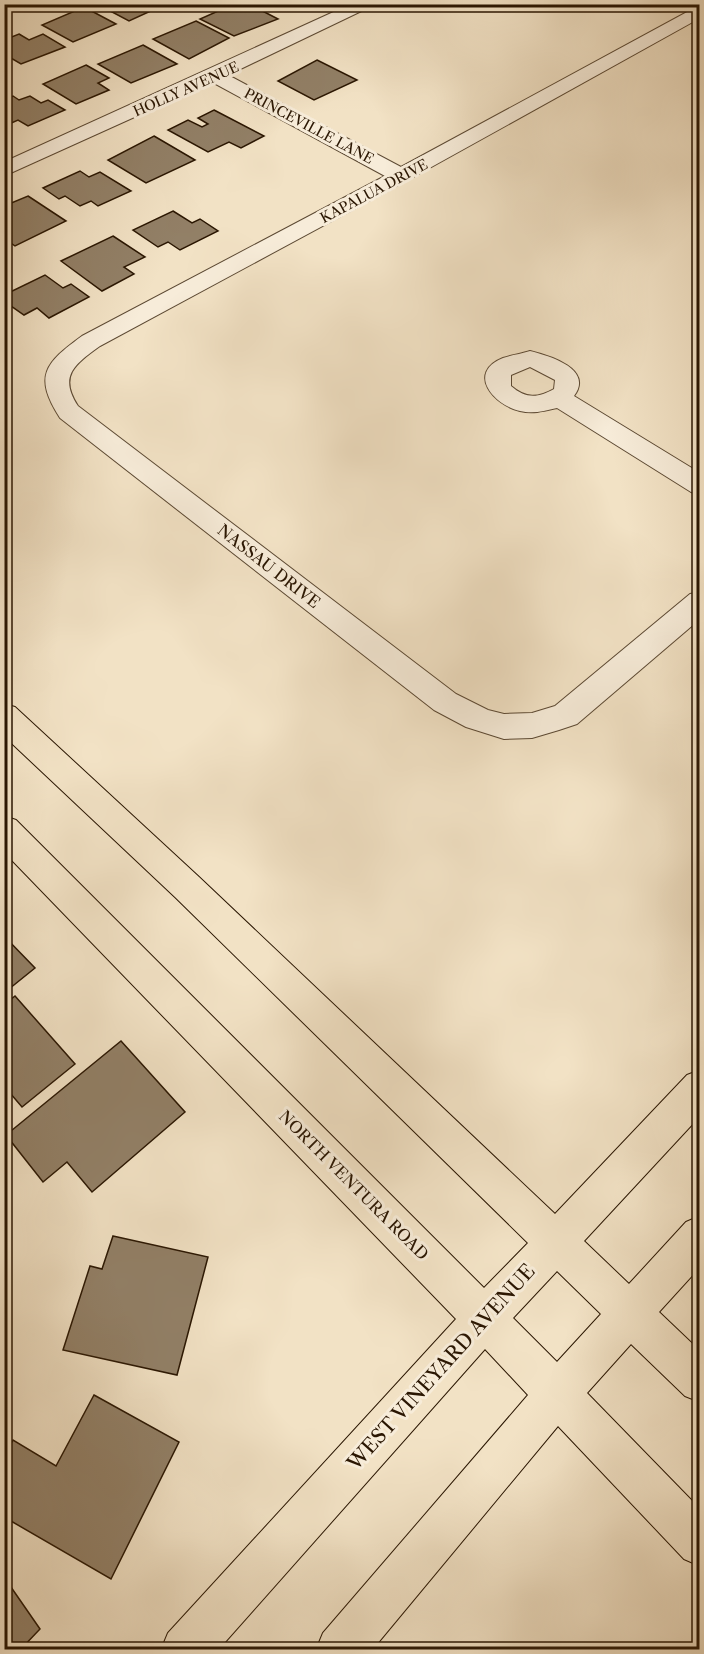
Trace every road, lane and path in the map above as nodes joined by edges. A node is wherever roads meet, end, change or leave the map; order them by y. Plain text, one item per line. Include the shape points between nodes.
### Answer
1 (17, 4) edge
2 (367, 4) edge
3 (4, 9) edge
4 (699, 10) edge
5 (216, 76) junction
6 (4, 170) edge
7 (402, 176) junction
8 (56, 378) joint
9 (559, 398) dead end
10 (699, 486) edge
11 (699, 602) edge
12 (4, 716) edge
13 (4, 830) edge
14 (699, 1088) edge
15 (699, 1236) edge
16 (555, 1242) junction
17 (628, 1315) junction
18 (483, 1320) junction
19 (699, 1381) edge
20 (556, 1395) junction
21 (699, 1543) edge
22 (185, 1650) edge
23 (340, 1650) edge

1 - 3 street
2 - 5 street, HOLLY AVENUE
4 - 7 street, KAPALUA DRIVE
5 - 6 street, HOLLY AVENUE
5 - 7 street, PRINCEVILLE LANE
7 - 8 street, KAPALUA DRIVE via 91,341 68,357
8 - 11 street, NASSAU DRIVE via 57,395 79,419 445,702 474,718 507,729 539,726 566,715
9 - 10 street
12 - 16 main road
13 - 18 main road, NORTH VENTURA ROAD via 418,1249
14 - 16 main road, WEST VINEYARD AVENUE
15 - 17 main road
16 - 17 main road
16 - 18 main road, WEST VINEYARD AVENUE
17 - 19 main road
17 - 20 main road
18 - 20 main road, NORTH VENTURA ROAD
18 - 22 main road, WEST VINEYARD AVENUE
20 - 21 main road, NORTH VENTURA ROAD
20 - 23 main road

